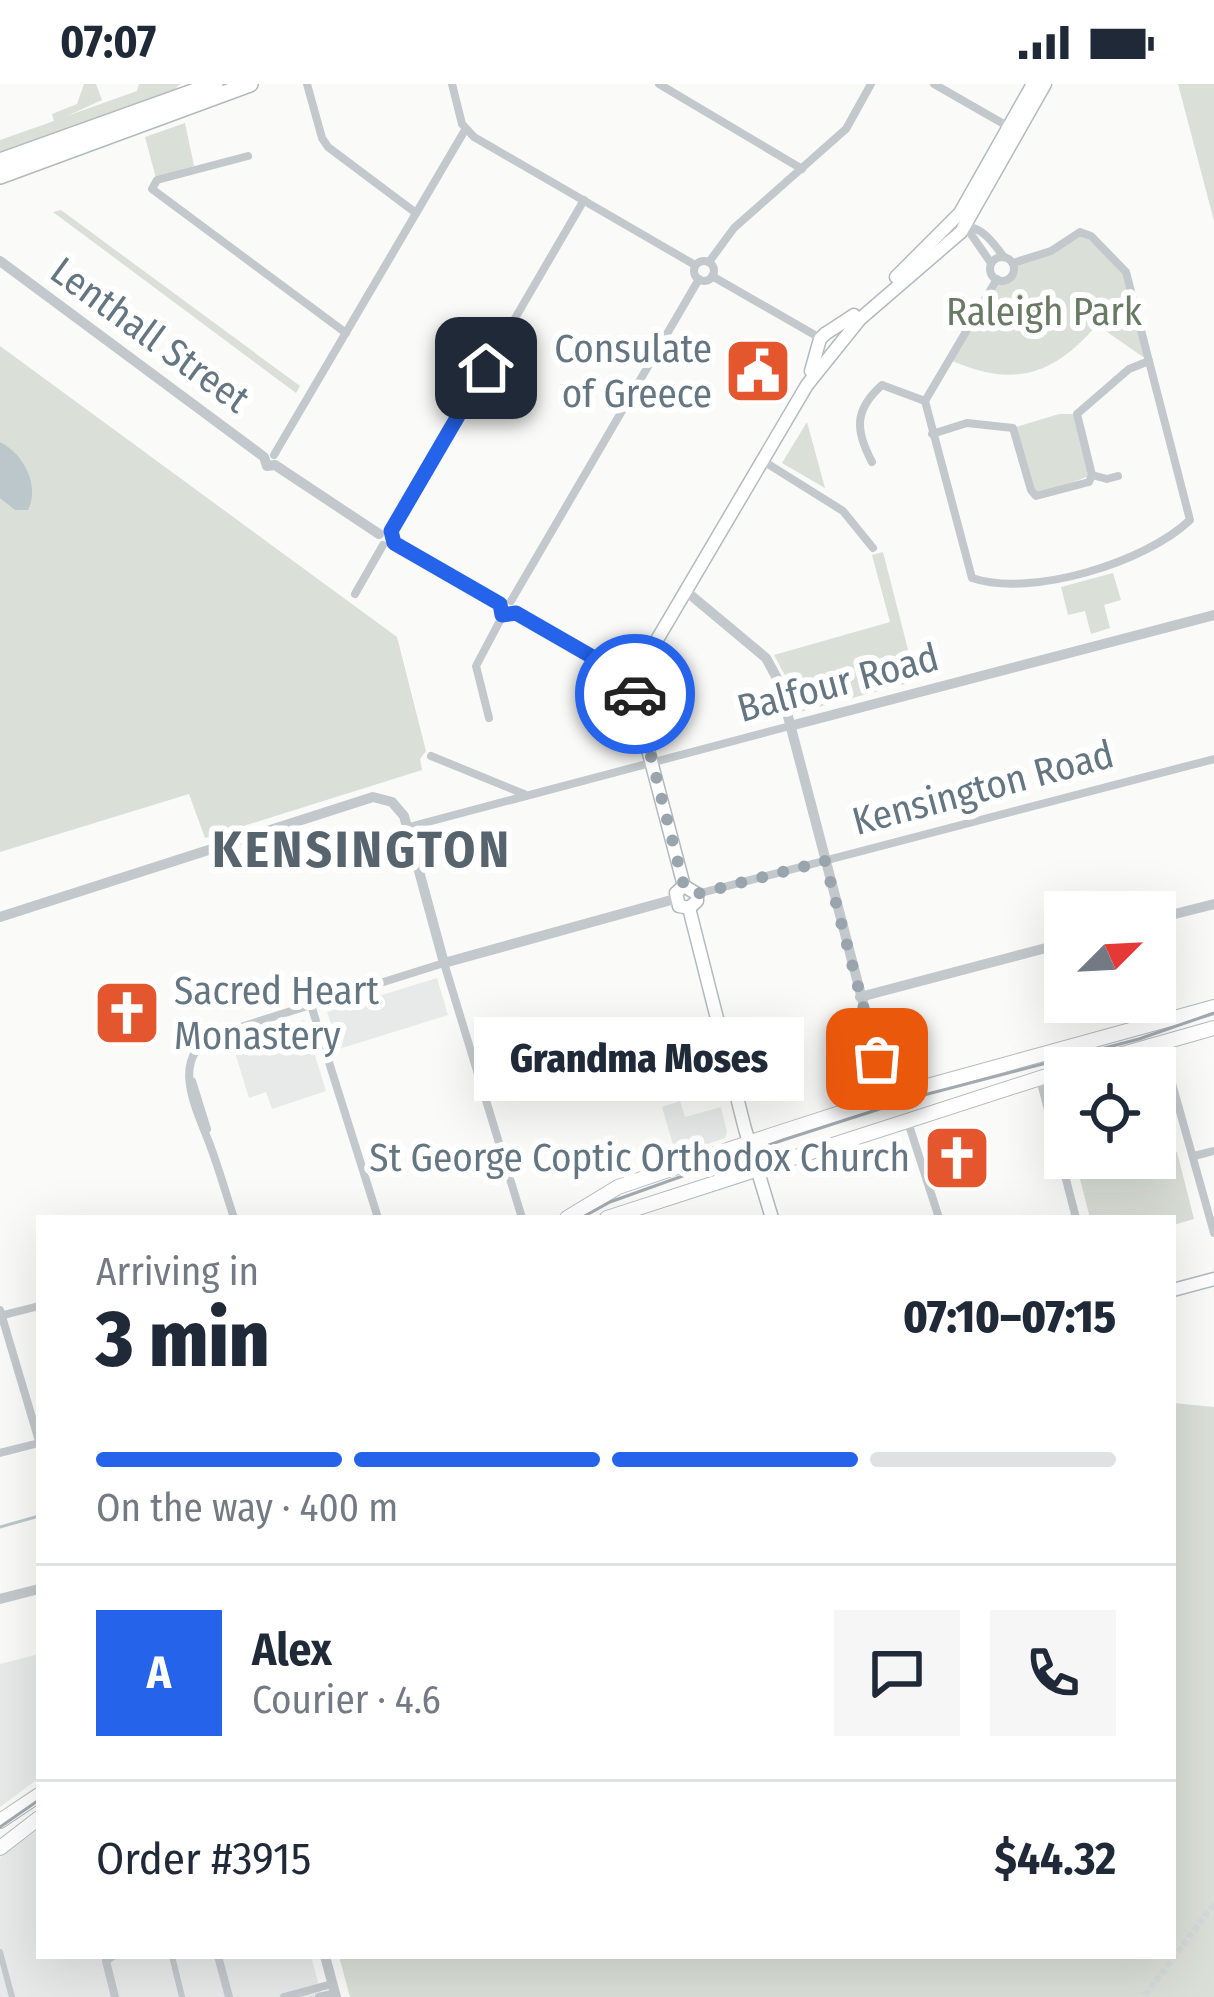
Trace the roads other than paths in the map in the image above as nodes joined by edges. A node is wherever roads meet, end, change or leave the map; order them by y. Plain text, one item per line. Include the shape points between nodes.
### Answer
1 (184, 84) edge
2 (215, 84) edge
3 (250, 84) edge
4 (307, 84) edge
5 (452, 84) edge
6 (659, 84) edge
7 (871, 84) edge
8 (934, 84) edge
9 (1033, 84) edge
10 (1045, 84) edge
11 (1009, 127) junction
12 (100, 128) junction
13 (465, 130) junction
14 (248, 156) dead end
15 (0, 160) edge
16 (802, 169) junction
17 (1, 176) edge
18 (974, 191) junction
19 (584, 200) junction
20 (416, 213) junction
21 (965, 226) junction
22 (933, 243) junction
23 (1008, 260) junction
24 (0, 261) edge
25 (709, 262) junction
26 (992, 263) junction
27 (695, 265) junction
28 (712, 276) junction
29 (699, 279) junction
30 (997, 279) junction
31 (346, 333) junction
32 (821, 340) junction
33 (836, 349) junction
34 (1149, 361) junction
35 (808, 385) junction
36 (925, 400) junction
37 (932, 434) junction
38 (271, 459) junction
39 (763, 461) junction
40 (872, 462) dead end
41 (1092, 475) junction
42 (1118, 476) dead end
43 (387, 538) junction
44 (873, 548) dead end
45 (687, 592) junction
46 (355, 594) dead end
47 (507, 608) junction
48 (1214, 615) edge
49 (636, 682) junction
50 (489, 718) dead end
51 (790, 726) junction
52 (430, 756) dead end
53 (1214, 759) edge
54 (650, 763) junction
55 (527, 795) junction
56 (409, 827) junction
57 (825, 861) junction
58 (684, 886) junction
59 (697, 894) junction
60 (676, 899) junction
61 (1214, 904) edge
62 (689, 908) junction
63 (1176, 914) edge
64 (0, 917) edge
65 (1044, 949) edge
66 (444, 962) junction
67 (860, 997) junction
68 (311, 1005) junction
69 (1214, 1007) edge
70 (719, 1020) junction
71 (1214, 1028) edge
72 (1161, 1044) junction
73 (1150, 1047) edge
74 (1044, 1077) edge
75 (1040, 1078) junction
76 (482, 1087) junction
77 (888, 1098) junction
78 (908, 1122) junction
79 (748, 1143) junction
80 (1214, 1151) edge
81 (1194, 1156) junction
82 (757, 1169) junction
83 (233, 1215) edge
84 (377, 1215) edge
85 (524, 1215) edge
86 (572, 1215) edge
87 (616, 1215) edge
88 (771, 1215) edge
89 (938, 1215) edge
90 (1075, 1215) edge
91 (1214, 1234) edge
92 (1214, 1280) edge
93 (1176, 1289) edge
94 (36, 1307) edge
95 (0, 1314) edge
96 (36, 1432) edge
97 (36, 1443) edge
98 (0, 1453) edge
99 (36, 1589) edge
100 (0, 1599) edge
101 (36, 1797) edge
102 (36, 1820) edge
103 (0, 1821) edge
104 (0, 1848) edge
105 (0, 1952) edge
106 (110, 1959) edge
107 (173, 1959) edge
108 (219, 1959) edge
109 (326, 1959) edge
110 (334, 1992) edge
111 (11, 1997) edge
112 (115, 1997) edge
113 (182, 1997) edge
114 (229, 1997) edge
115 (284, 1997) edge
116 (320, 1997) edge

1 - 12 highway
2 - 12 highway
3 - 17 highway
4 - 20 street via 328,147
5 - 13 street
6 - 16 street
7 - 16 street via 846,129
8 - 11 street
9 - 11 main road
10 - 21 main road
11 - 18 main road
12 - 15 highway
13 - 19 street
13 - 20 street
14 - 31 street via 152,189
16 - 25 street via 734,228
18 - 21 main road
18 - 22 main road
19 - 27 street
19 - 43 street
20 - 31 street
21 - 22 main road
21 - 23 street via 976,227
21 - 26 street
21 - 33 main road
22 - 32 main road
23 - 26 street
23 - 30 street via 1012,276
23 - 34 street via 1051,251 1080,232 1091,236 1126,272
24 - 38 street, Lenthall Street
25 - 27 street
25 - 28 street
26 - 30 street
27 - 29 street
28 - 29 street
28 - 32 street
29 - 47 street
30 - 36 street
31 - 38 street
32 - 33 main road via 835,336
32 - 35 main road
33 - 35 main road
34 - 37 street via 1190,520 1113,563 1032,581 972,578
34 - 41 street via 1077,413
35 - 39 main road
36 - 37 street
36 - 40 street via 876,389 857,424
37 - 41 street via 967,423 1013,428 1036,496
38 - 43 street, Lenthall Street
39 - 44 street via 826,498
39 - 45 main road
41 - 42 street
43 - 46 street
43 - 47 street, Lenthall Street
45 - 49 main road
45 - 51 street via 766,658
47 - 49 street, Lenthall Street
47 - 50 street via 476,666
48 - 51 street, Balfour Road
49 - 54 main road
51 - 54 street, Balfour Road
51 - 57 street
52 - 55 street
53 - 57 street, Kensington Road
54 - 55 street, Balfour Road
54 - 58 main road
55 - 56 street, Balfour Road
56 - 64 street via 392,802 362,799
56 - 66 street
57 - 59 street, Kensington Road
57 - 67 street
58 - 59 main road
58 - 60 main road
59 - 62 main road
60 - 62 main road
60 - 66 street
61 - 63 street
62 - 70 main road
65 - 67 street
66 - 68 street
66 - 76 street
67 - 77 street
68 - 83 street via 196,1048 189,1074
68 - 84 street
69 - 77 main road
70 - 76 street
70 - 79 main road
71 - 72 main road
72 - 73 main road
72 - 81 street
74 - 75 main road
75 - 78 main road
75 - 90 street
76 - 85 street
77 - 79 main road
78 - 82 main road
78 - 89 street
79 - 82 main road
79 - 86 main road via 618,1186
80 - 81 street
81 - 91 street
82 - 87 main road
82 - 88 main road
92 - 93 main road
94 - 95 street
95 - 96 street
97 - 98 street
99 - 100 street
101 - 103 main road
102 - 104 main road
105 - 111 street
106 - 112 street
107 - 113 street
108 - 114 street
109 - 110 street
110 - 115 street
110 - 116 street

